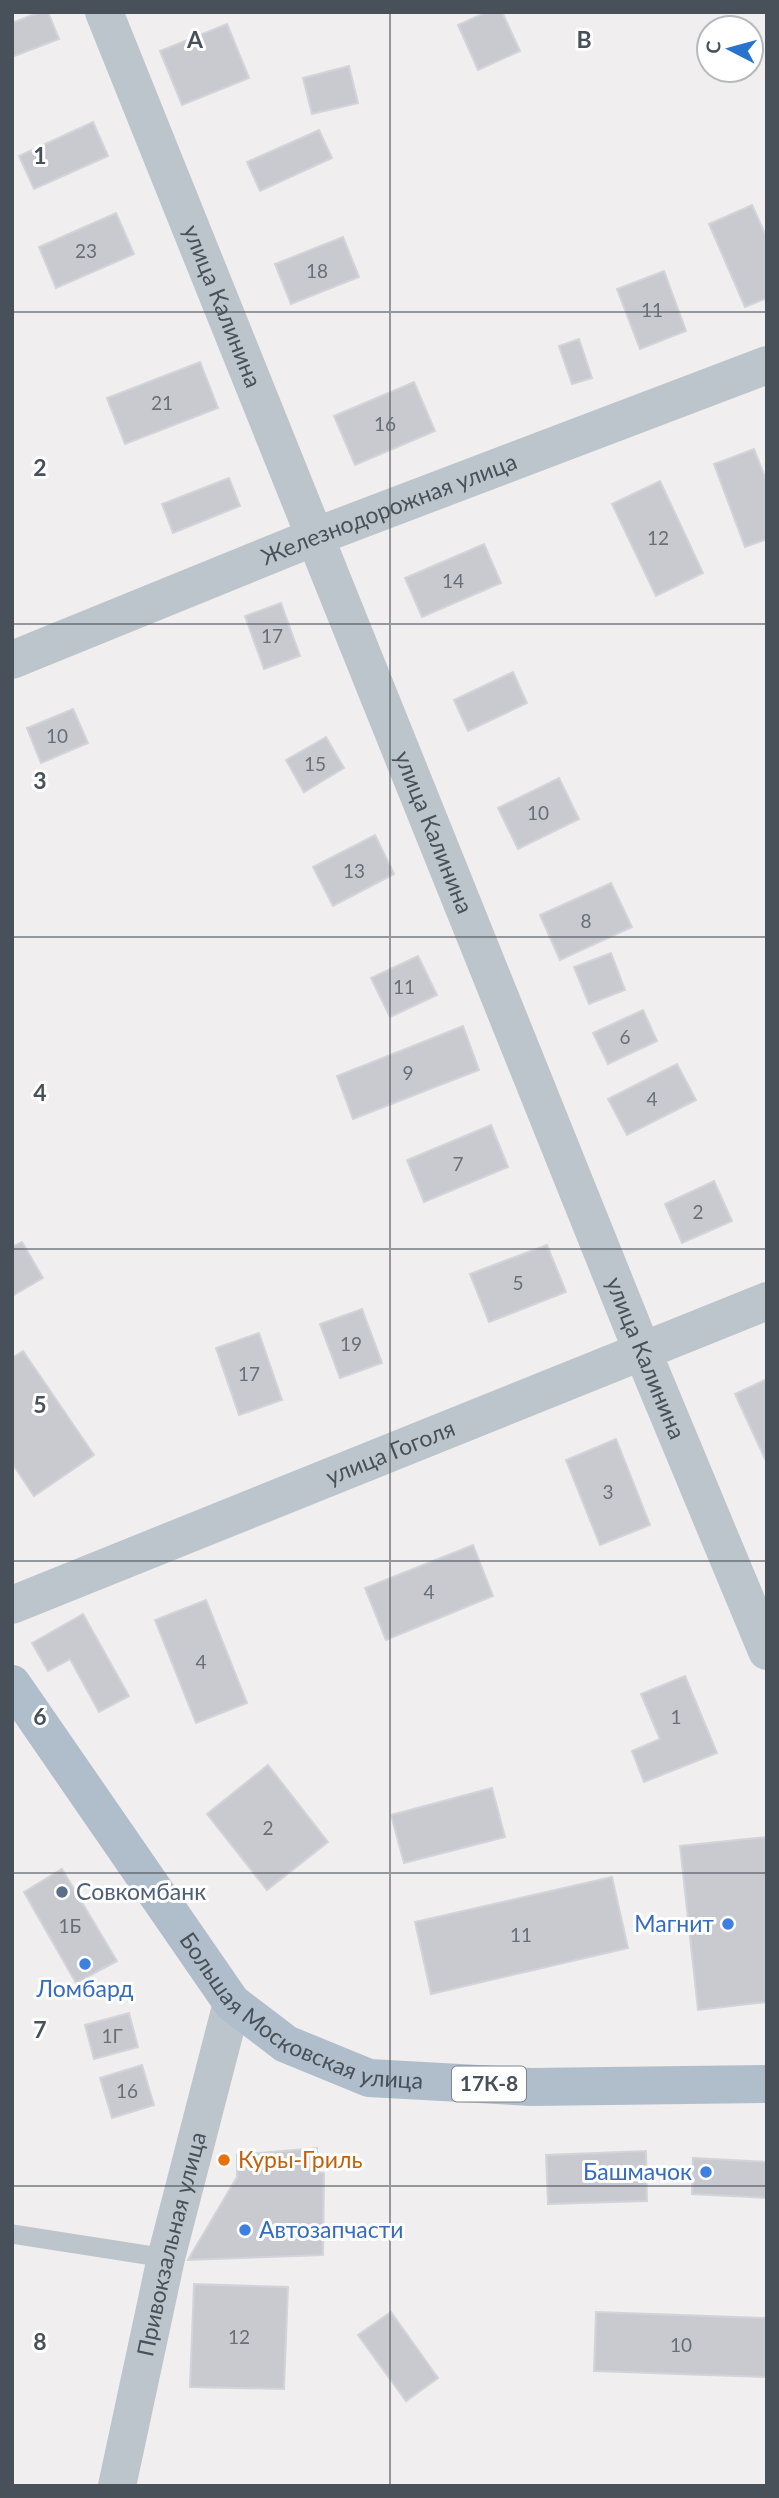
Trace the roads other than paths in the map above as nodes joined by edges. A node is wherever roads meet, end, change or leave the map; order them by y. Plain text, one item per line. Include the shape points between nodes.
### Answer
1 (104, 12) edge
2 (767, 365) edge
3 (317, 536) junction
4 (12, 660) edge
5 (767, 1301) edge
6 (643, 1353) junction
7 (12, 1605) edge
8 (767, 1651) edge
9 (12, 1684) edge
10 (232, 2003) junction
11 (767, 2084) edge
12 (12, 2234) edge
13 (166, 2258) junction
14 (117, 2486) edge

1 - 3 street, улица Калинина
2 - 3 street, Железнодорожная улица
3 - 4 street, Железнодорожная улица
3 - 6 street, улица Калинина
5 - 6 street, улица Гоголя
6 - 7 street, улица Гоголя
6 - 8 street, улица Калинина
9 - 10 main road, Большая Московская улица / 17К-8
10 - 11 main road, Большая Московская улица / 17К-8 via 286,2044 369,2078 531,2087
10 - 13 street, Привокзальная улица
12 - 13 lane
13 - 14 street, Привокзальная улица

